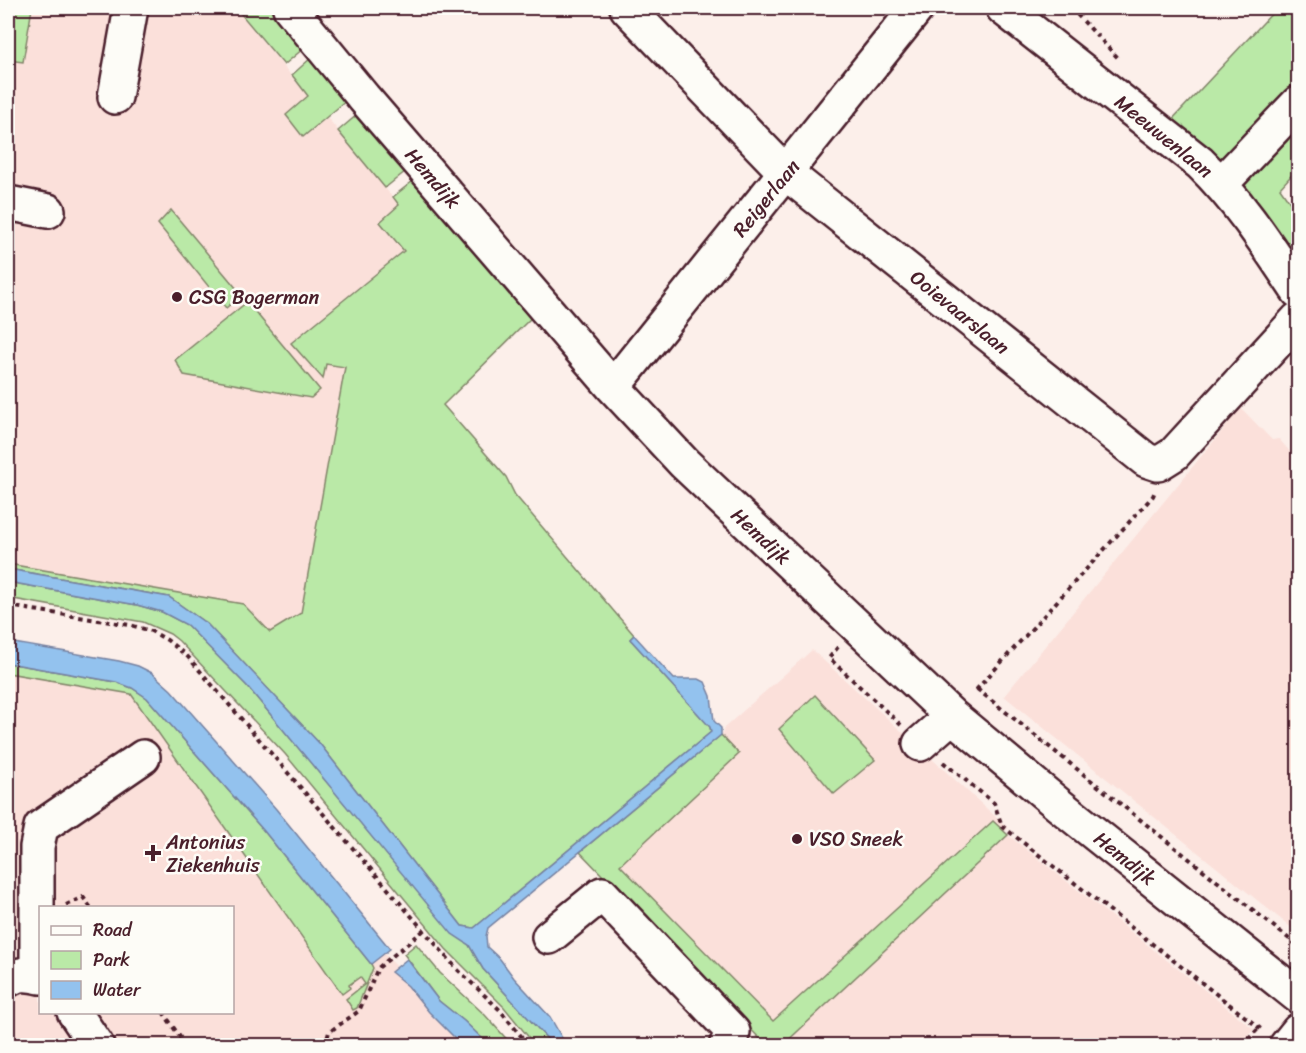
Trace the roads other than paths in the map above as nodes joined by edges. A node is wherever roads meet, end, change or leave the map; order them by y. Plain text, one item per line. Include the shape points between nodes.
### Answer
1 (131, 8) edge
2 (290, 8) edge
3 (627, 8) edge
4 (917, 8) edge
5 (1003, 8) edge
6 (115, 97) dead end
7 (1299, 103) edge
8 (786, 173) junction
9 (1221, 184) junction
10 (8, 203) edge
11 (48, 211) dead end
12 (1299, 291) edge
13 (1299, 319) edge
14 (614, 387) junction
15 (952, 716) junction
16 (920, 744) road end
17 (143, 757) dead end
18 (549, 937) dead end
19 (28, 978) edge
20 (1299, 996) edge
21 (75, 1014) edge
22 (98, 1046) edge
23 (726, 1046) edge

1 - 6 street
2 - 14 street, Hemdijk
3 - 8 street, Ooievaarslaan
4 - 8 street, Reigerlaan
5 - 9 street, Meeuwenlaan via 1200,163
7 - 9 street
8 - 13 street, Ooievaarslaan via 1146,460 1158,464 1173,454
8 - 14 street, Reigerlaan
9 - 12 street, Meeuwenlaan via 1246,213
10 - 11 street
14 - 15 street, Hemdijk via 684,463
15 - 16 street
15 - 20 street, Hemdijk
17 - 19 street via 41,827
18 - 23 street via 602,894 733,1032
21 - 22 street

